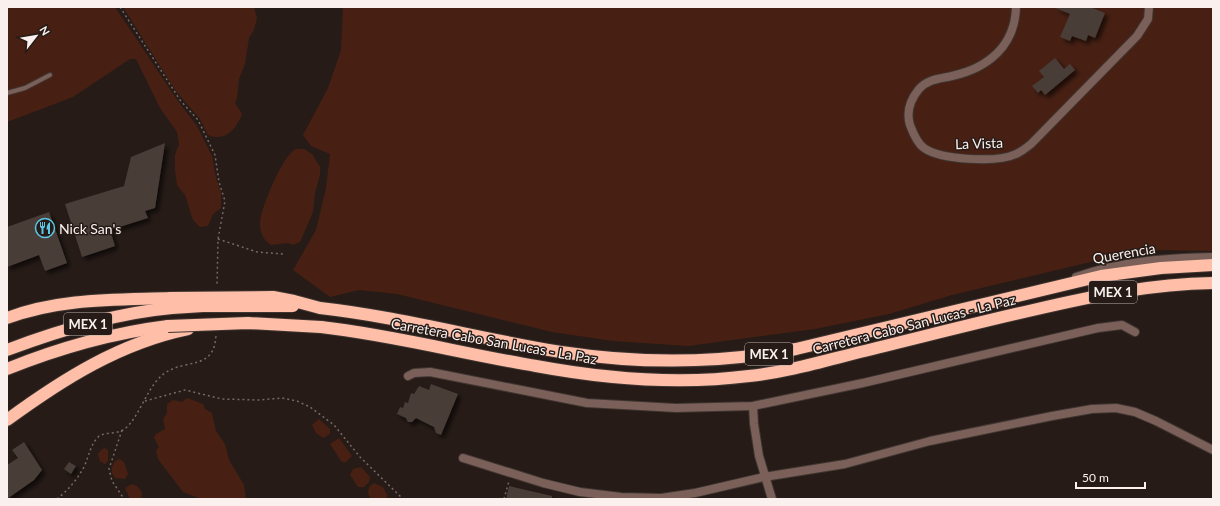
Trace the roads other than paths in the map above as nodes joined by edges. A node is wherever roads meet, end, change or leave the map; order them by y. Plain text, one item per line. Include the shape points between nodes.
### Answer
1 (1016, 7) edge
2 (1149, 7) edge
3 (50, 75) dead end
4 (7, 92) edge
5 (1213, 257) edge
6 (1213, 266) edge
7 (1213, 278) edge
8 (1213, 283) edge
9 (1042, 289) junction
10 (171, 303) junction
11 (1049, 306) junction
12 (7, 318) edge
13 (168, 329) junction
14 (1135, 332) dead end
15 (7, 350) edge
16 (7, 369) edge
17 (408, 376) dead end
18 (754, 406) junction
19 (7, 420) edge
20 (1213, 450) edge
21 (463, 458) dead end
22 (764, 477) junction
23 (772, 499) edge

1 - 2 street, La Vista via 1009,38 991,60 972,70 932,80 920,88 911,100 907,116 913,133 923,148 942,157 963,159 1015,155 1032,144 1137,36 1148,19
3 - 4 lane via 25,88
5 - 9 street, Querencia via 1109,267
6 - 9 highway, Carretera Cabo San Lucas - La Paz / MEX 1 via 1139,270
7 - 11 highway via 1130,284
8 - 11 highway, Carretera Cabo San Lucas - La Paz / MEX 1 via 1174,284 1127,290
9 - 10 highway, Carretera Cabo San Lucas - La Paz / MEX 1, bridge via 796,349 756,357 714,361 657,361 574,354 384,317 320,308
10 - 12 highway via 58,304
10 - 15 highway, Carretera Cabo San Lucas - La Paz / MEX 1 via 97,321
11 - 13 highway, Carretera Cabo San Lucas - La Paz / MEX 1, bridge via 804,366 750,376 697,380 637,379 586,374 374,334 320,328 214,323
13 - 16 highway, Carretera Cabo San Lucas - La Paz / MEX 1 via 118,334 97,339
13 - 19 highway via 85,368
14 - 18 street via 1122,325 1098,328
17 - 18 street via 430,372 587,402 676,408
18 - 22 street via 755,430
20 - 22 street via 1135,412 1116,408 1092,409 930,441 845,464
21 - 22 street via 580,492 622,497 661,498
22 - 23 street

